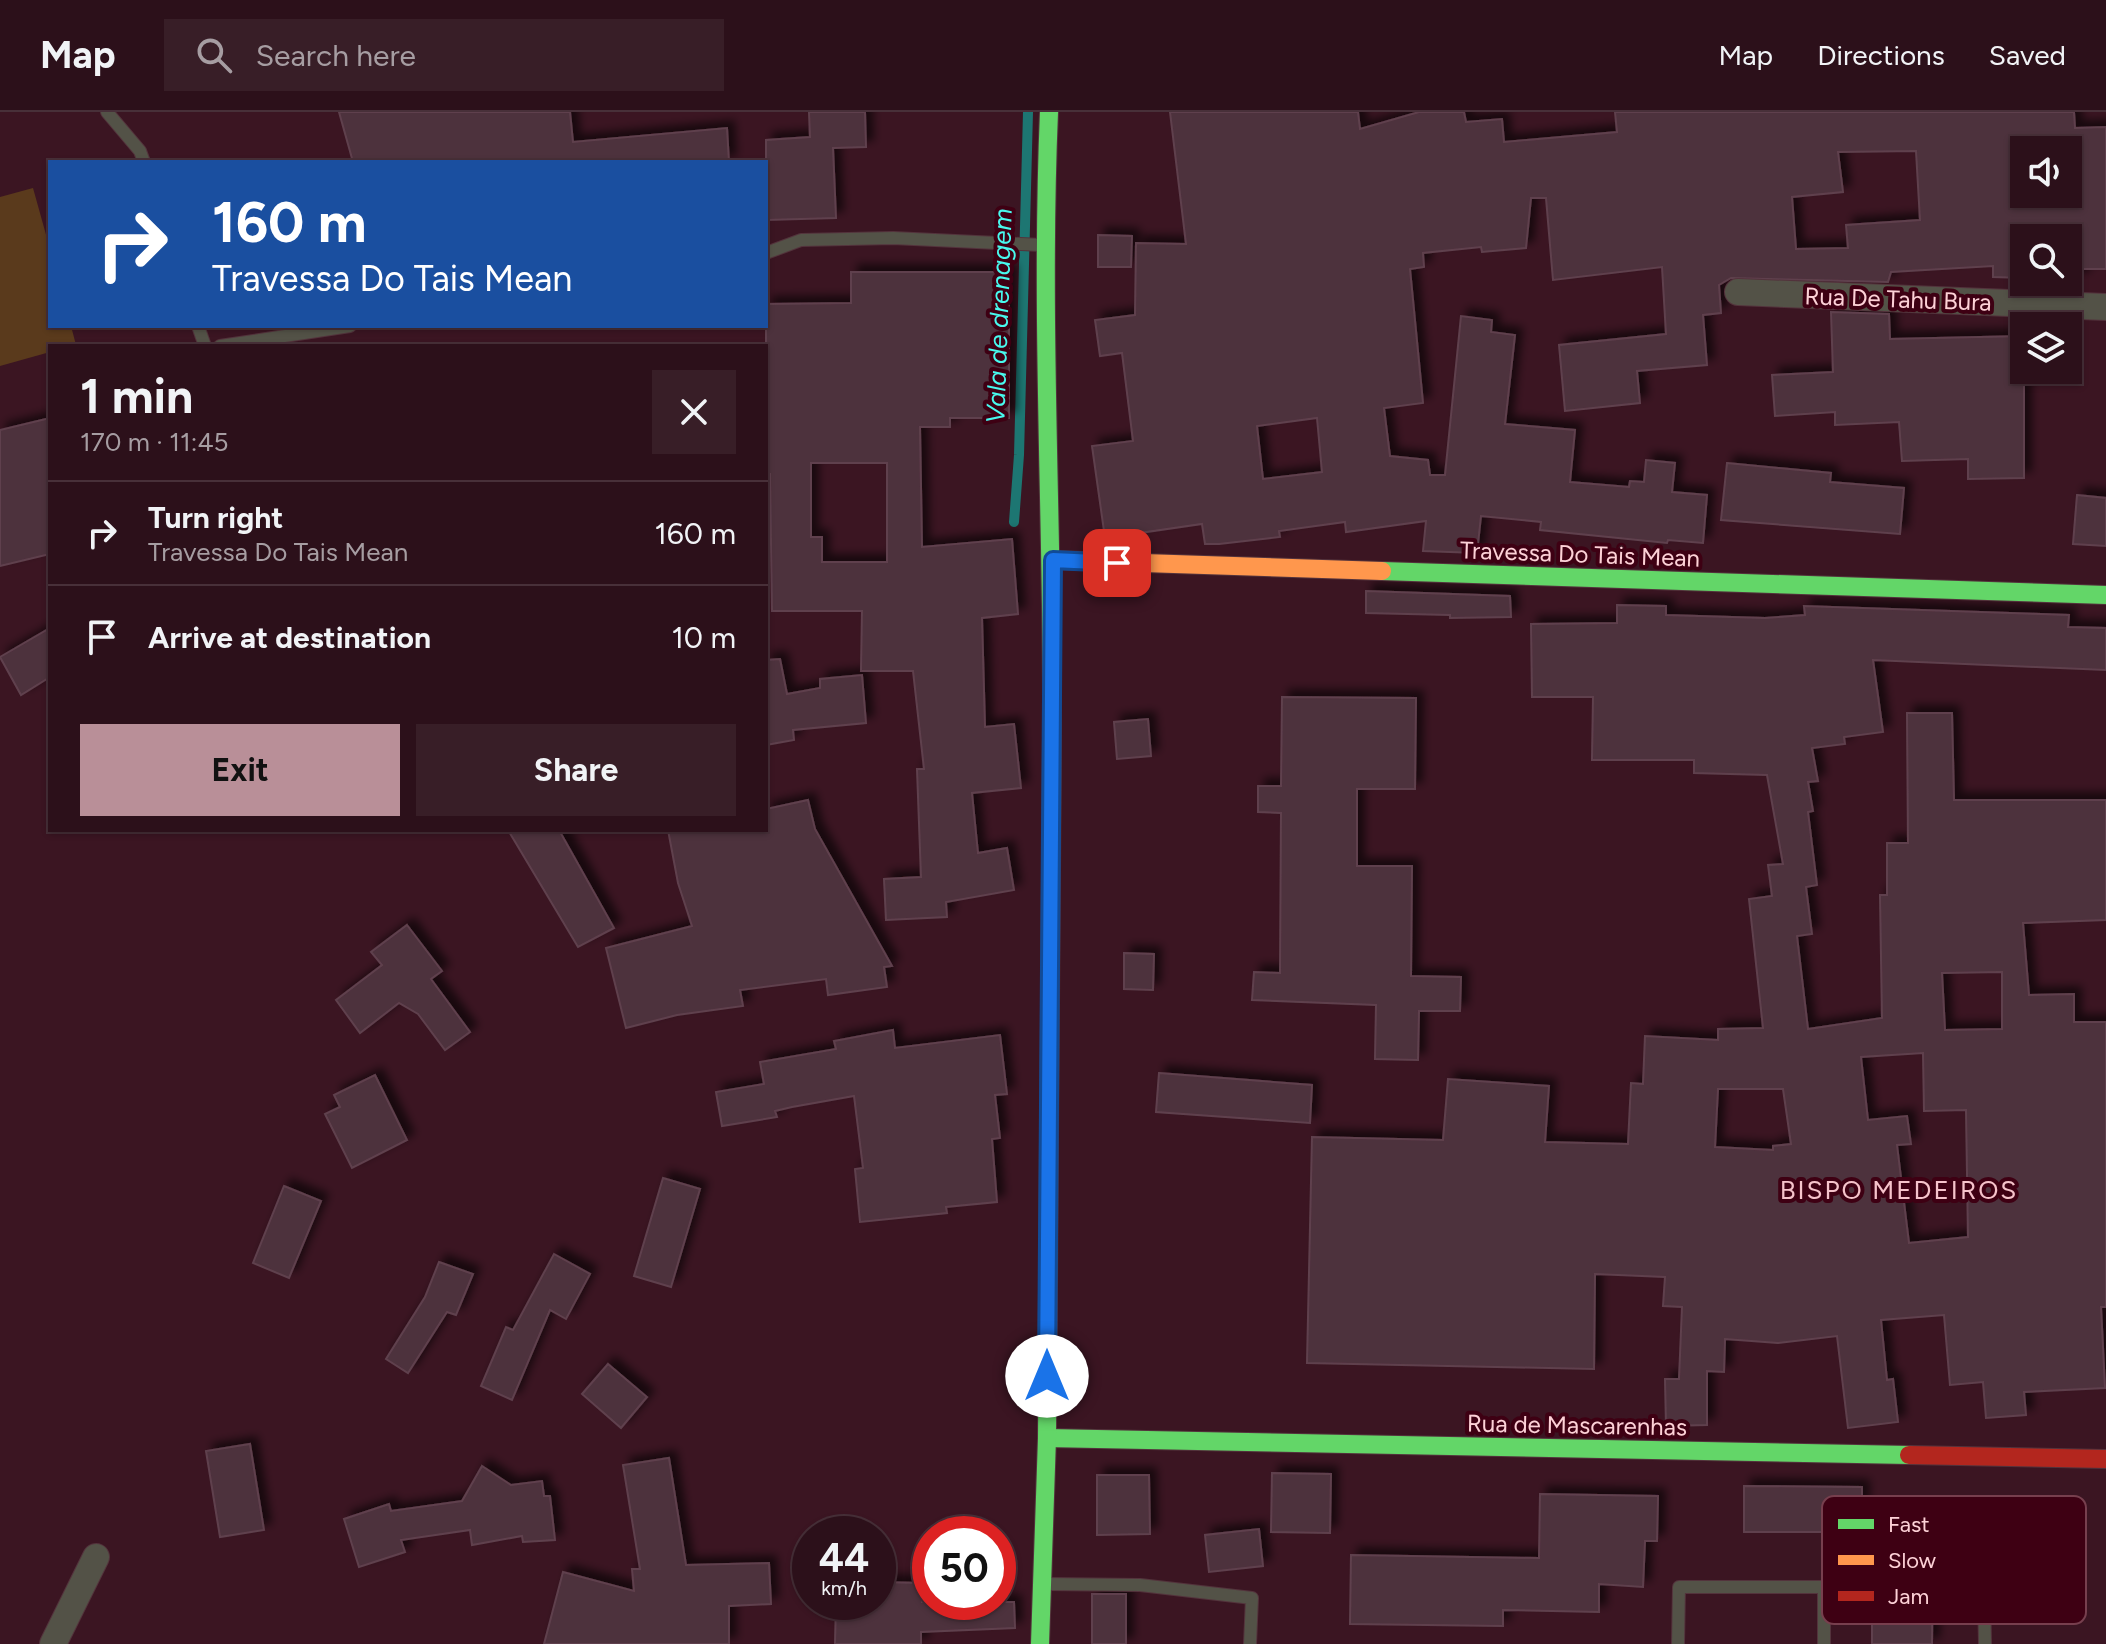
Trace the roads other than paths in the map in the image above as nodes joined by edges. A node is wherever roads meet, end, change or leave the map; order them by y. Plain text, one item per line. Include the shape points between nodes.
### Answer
1 (107, 112) edge
2 (1049, 112) edge
3 (143, 160) edge
4 (1035, 244) junction
5 (768, 252) edge
6 (1738, 292) dead end
7 (2106, 307) edge
8 (337, 328) edge
9 (233, 344) edge
10 (1053, 560) junction
11 (2106, 595) edge
12 (1047, 1438) junction
13 (2106, 1459) edge
14 (96, 1557) dead end
15 (1042, 1584) junction
16 (1822, 1587) edge
17 (1985, 1624) edge
18 (53, 1644) edge
19 (1040, 1644) edge
20 (1250, 1644) edge
21 (1678, 1644) edge
22 (1985, 1644) edge

1 - 3 lane
2 - 4 street
4 - 5 lane via 801,240
4 - 10 street
6 - 7 street, Rua De Tahu Bura
8 - 9 lane
10 - 11 street, Travessa Do Tais Mean
10 - 12 street
12 - 13 street, Rua de Mascarenhas
12 - 15 street
14 - 18 street
15 - 19 street
15 - 20 lane via 1140,1585 1252,1598
16 - 21 lane via 1679,1587
17 - 22 lane

